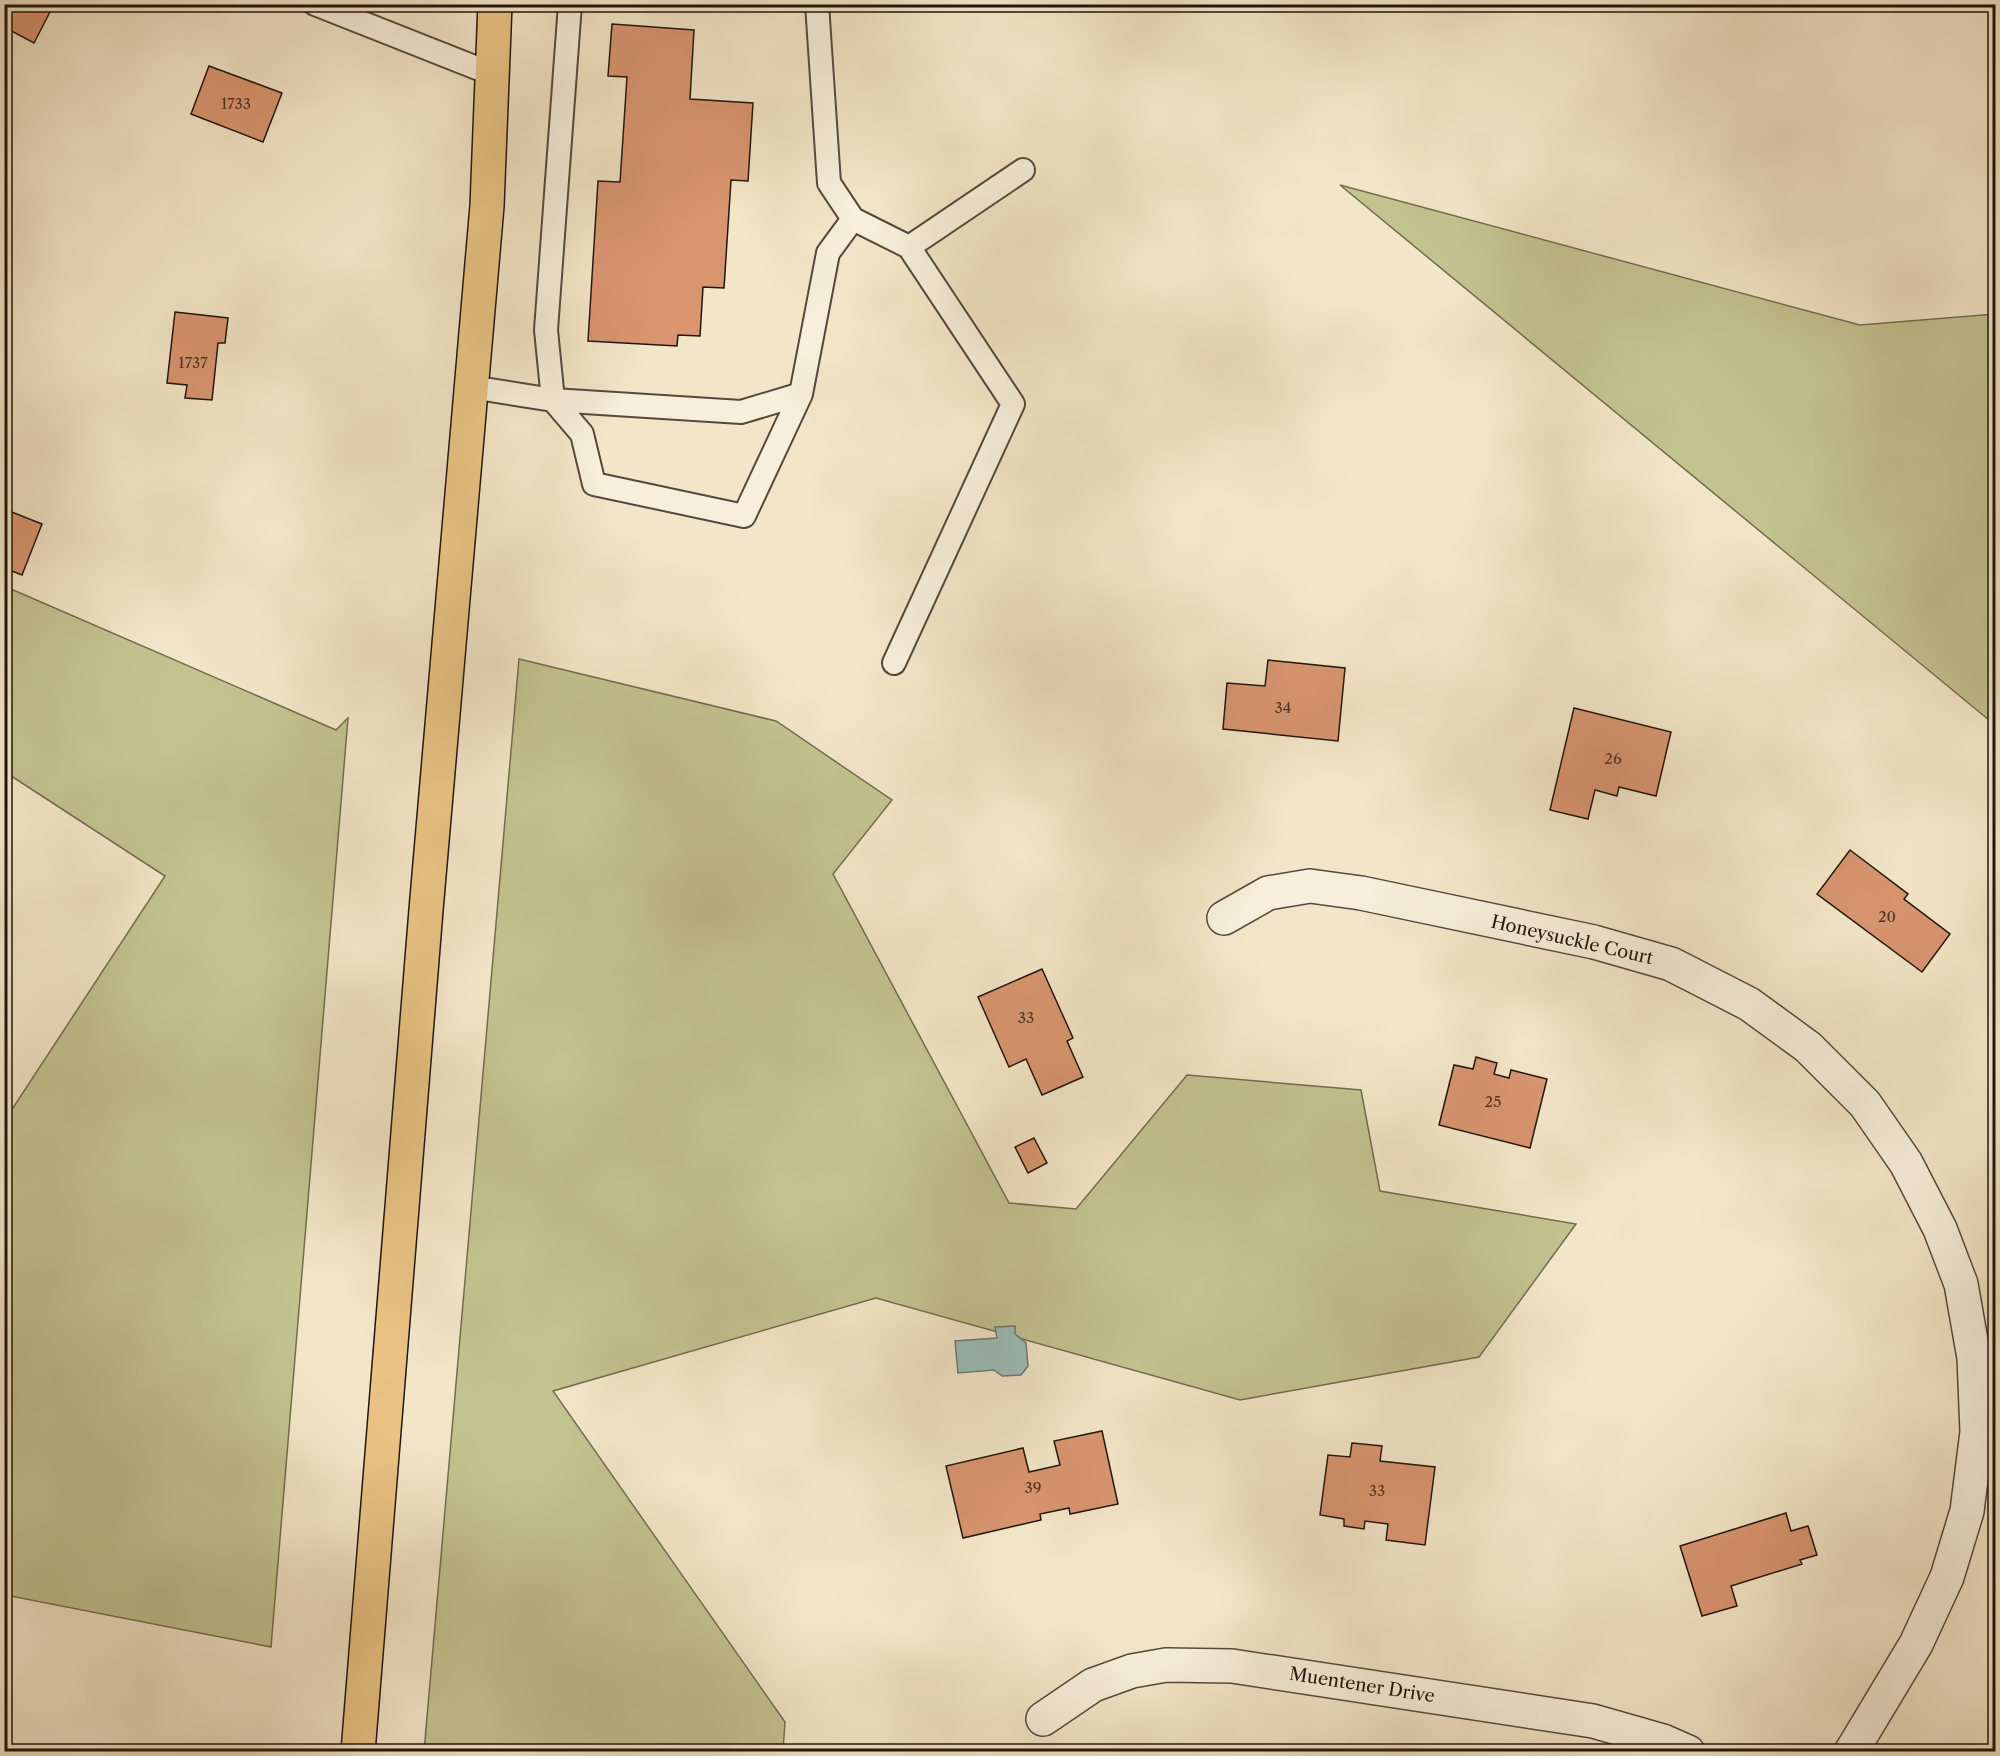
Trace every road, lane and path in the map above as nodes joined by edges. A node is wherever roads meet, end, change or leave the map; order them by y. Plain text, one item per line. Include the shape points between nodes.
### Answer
1 (315, 4) edge
2 (495, 4) edge
3 (570, 4) edge
4 (817, 4) edge
5 (492, 74) junction
6 (1023, 170) dead end
7 (853, 219) junction
8 (909, 247) junction
9 (471, 387) junction
10 (801, 394) junction
11 (553, 400) junction
12 (894, 663) dead end
13 (1224, 918) dead end
14 (1044, 1719) dead end
15 (358, 1752) edge
16 (1688, 1752) edge
17 (1851, 1752) edge

1 - 5 lane
2 - 5 highway
3 - 11 lane via 546,330
4 - 7 lane via 829,183
5 - 9 highway via 487,206
6 - 8 lane
7 - 8 lane
7 - 10 lane via 828,253
8 - 12 lane via 1013,404
9 - 11 lane
9 - 15 highway
10 - 11 lane via 741,412
10 - 11 lane via 744,516 594,484 582,434
13 - 17 street, Honeysuckle Court via 1269,893 1310,886 1594,942 1671,964 1749,1004 1808,1047 1865,1104 1906,1163 1940,1229 1961,1284 1974,1358 1977,1432 1967,1511 1947,1577 1916,1644
14 - 16 street, Muentener Drive via 1094,1685 1132,1671 1166,1665 1233,1666 1593,1721

